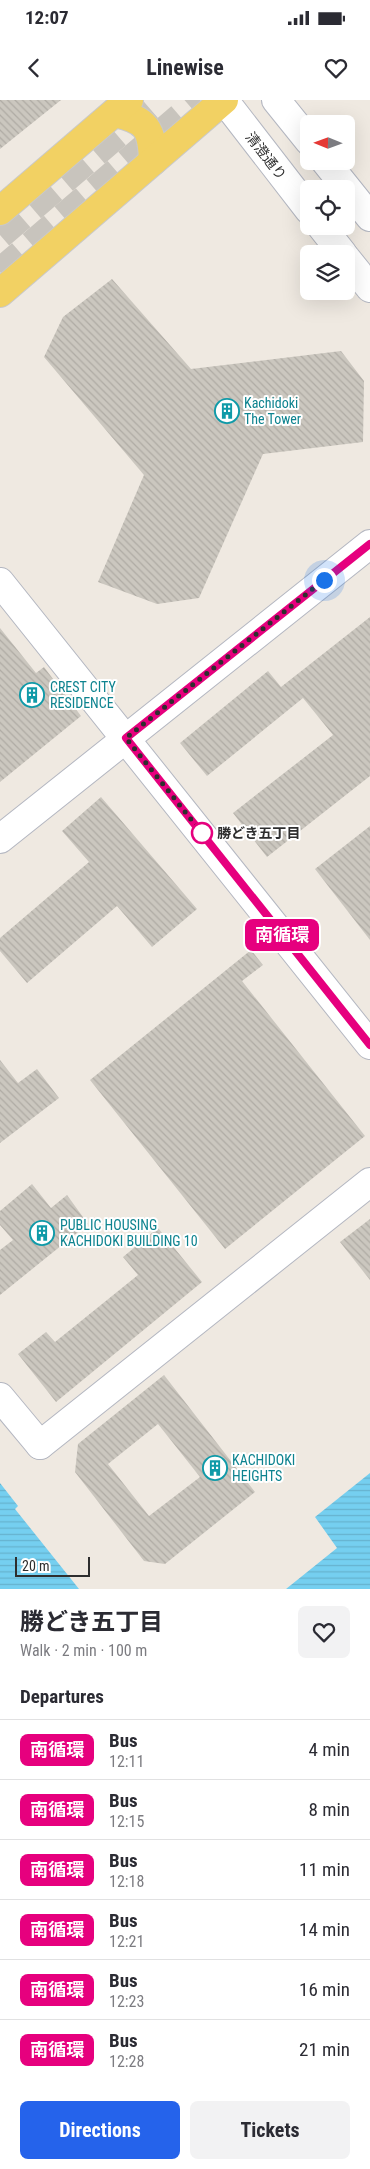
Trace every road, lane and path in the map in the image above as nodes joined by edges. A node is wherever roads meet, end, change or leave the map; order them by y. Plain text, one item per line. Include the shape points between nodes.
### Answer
1 (224, 100) edge
2 (276, 100) edge
3 (122, 106) edge
4 (300, 130) edge
5 (153, 161) junction
6 (332, 170) edge
7 (300, 198) edge
8 (0, 210) edge
9 (370, 217) edge
10 (355, 269) edge
11 (370, 288) edge
12 (0, 293) edge
13 (370, 544) edge
14 (0, 582) edge
15 (126, 738) junction
16 (0, 839) edge
17 (370, 1045) edge
18 (370, 1182) edge
19 (0, 1397) edge

1 - 5 main road
1 - 7 street, 清澄通り
2 - 4 street
3 - 5 main road via 148,129
3 - 8 main road
5 - 12 main road
6 - 9 street
10 - 11 street
13 - 15 street
14 - 15 street
15 - 16 street
15 - 17 street
18 - 19 street via 40,1445

